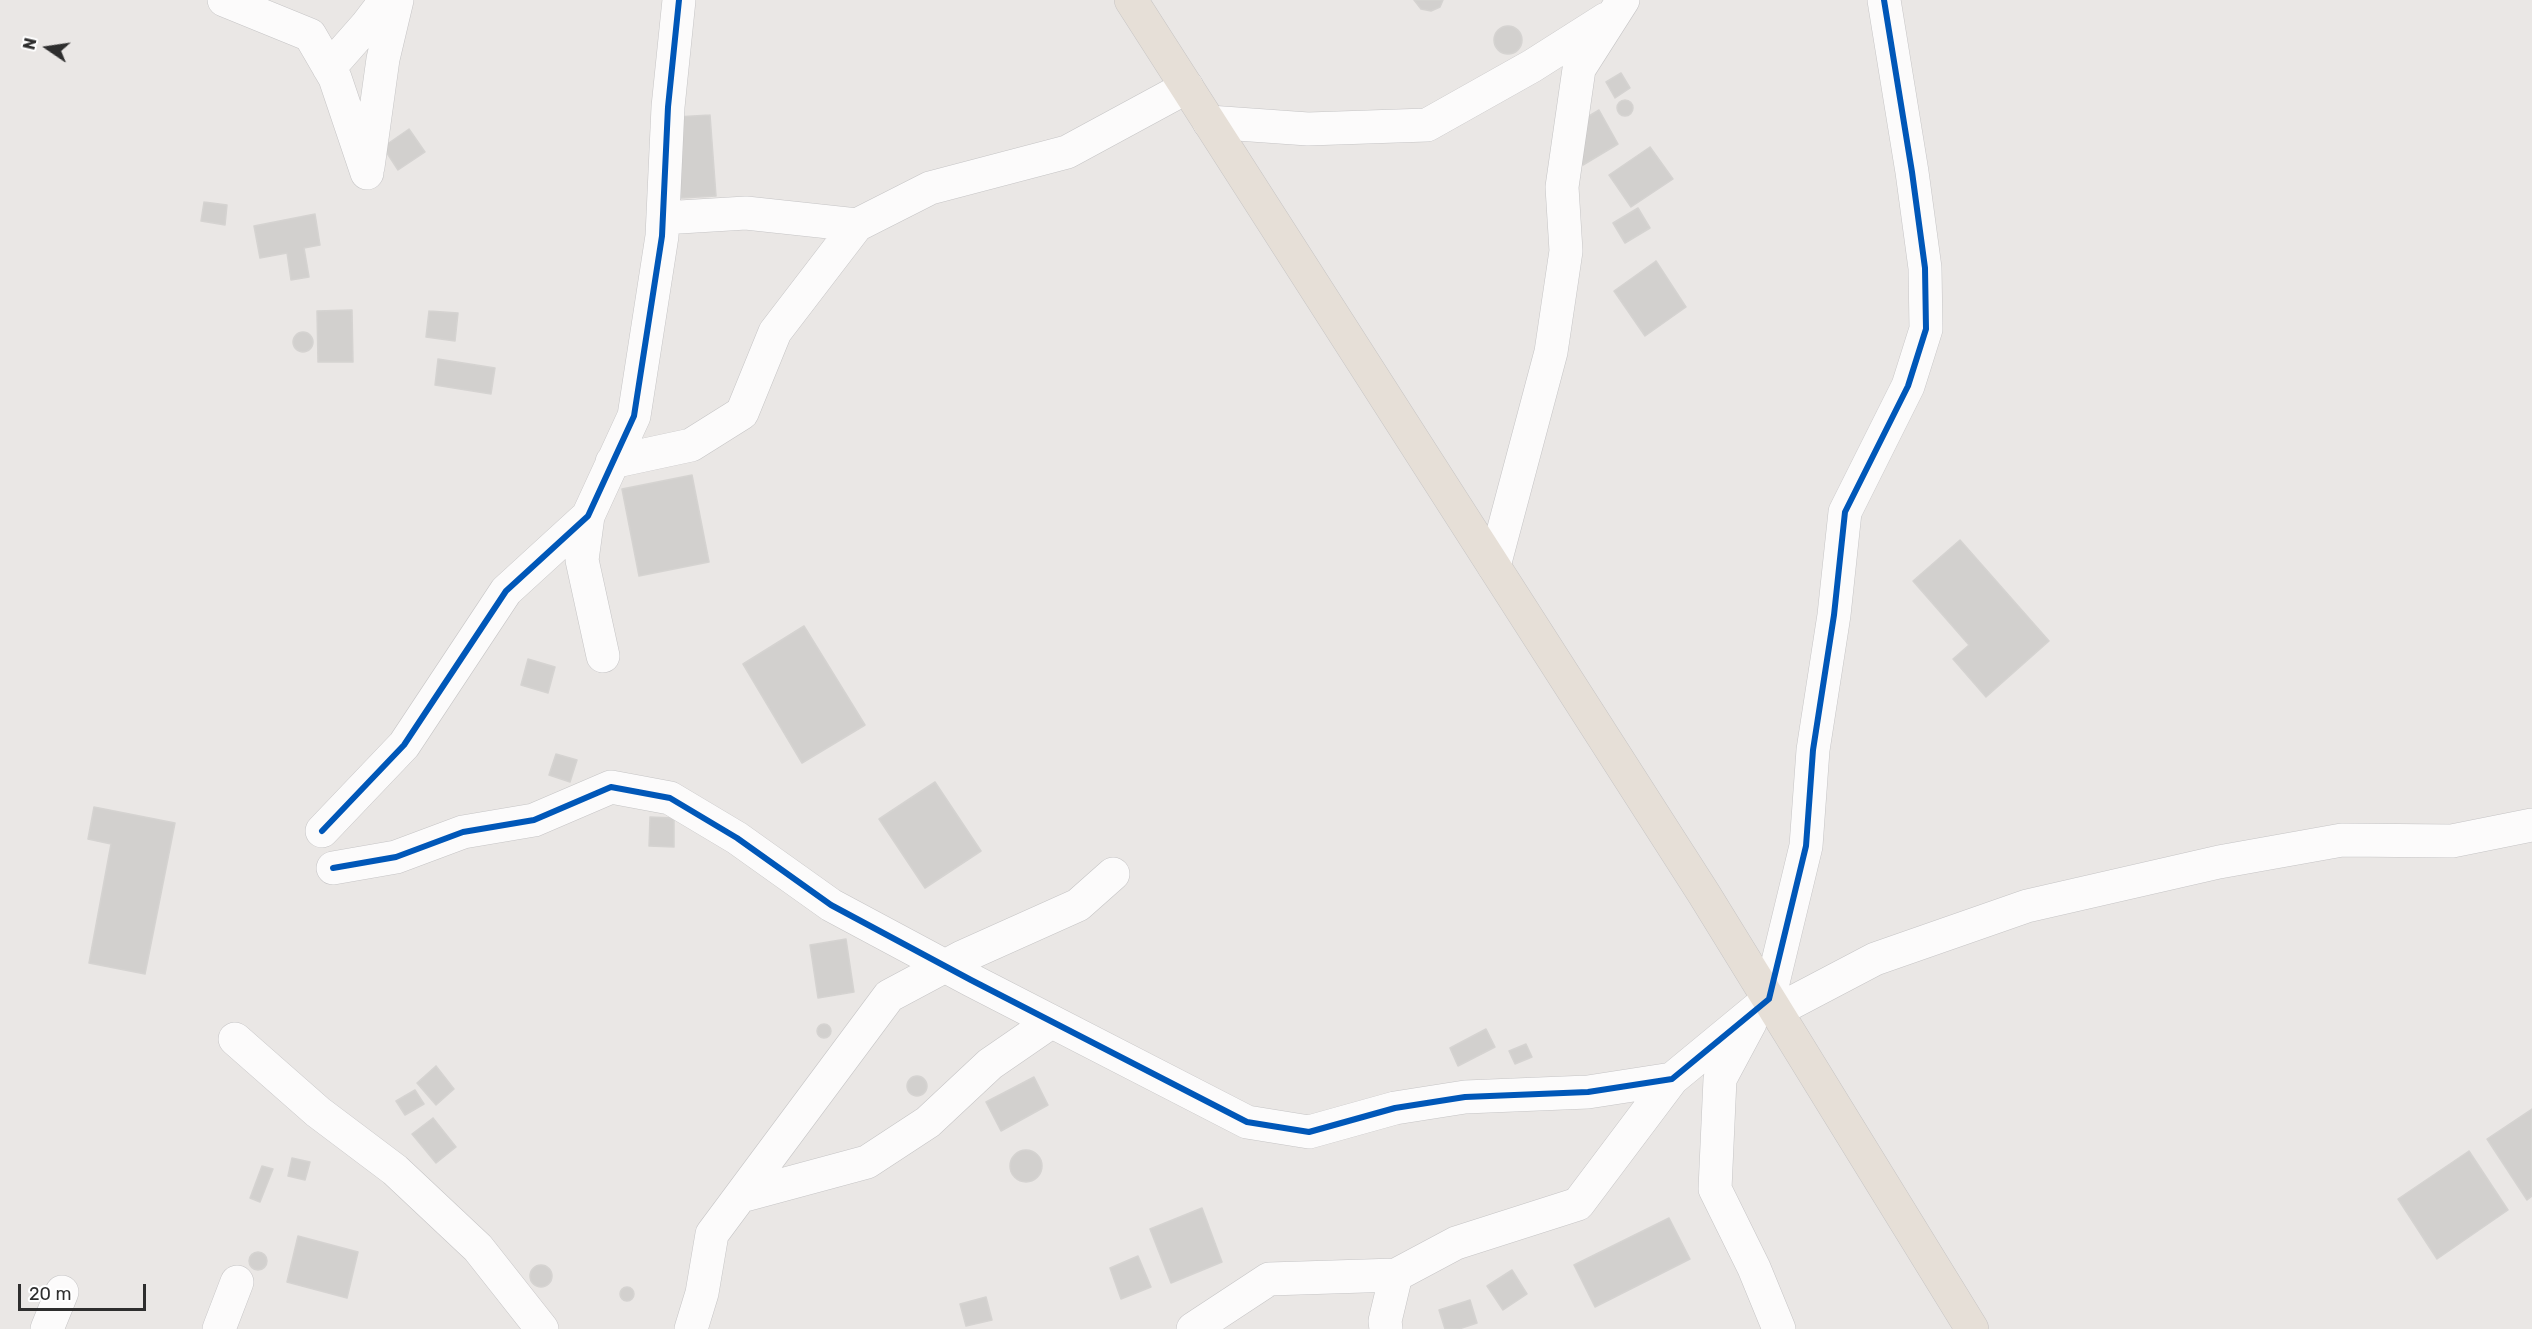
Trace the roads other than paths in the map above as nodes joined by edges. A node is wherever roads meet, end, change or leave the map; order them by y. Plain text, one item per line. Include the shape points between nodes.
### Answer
1 (224, 0) edge
2 (386, 0) edge
3 (397, 0) edge
4 (678, 0) edge
5 (1131, 0) edge
6 (1884, 0) edge
7 (1618, 7) edge
8 (329, 68) junction
9 (1187, 87) junction
10 (1209, 122) junction
11 (663, 218) junction
12 (857, 225) junction
13 (612, 462) junction
14 (588, 516) junction
15 (1494, 566) junction
16 (603, 656) dead end
17 (2532, 825) edge
18 (322, 831) dead end
19 (333, 868) dead end
20 (1113, 874) dead end
21 (944, 966) junction
22 (1768, 1006) junction
23 (1051, 1022) junction
24 (235, 1039) dead end
25 (1672, 1079) junction
26 (741, 1196) junction
27 (1396, 1275) junction
28 (237, 1282) dead end
29 (62, 1292) dead end
30 (47, 1329) edge
31 (219, 1329) edge
32 (542, 1329) edge
33 (691, 1329) edge
34 (1193, 1329) edge
35 (1386, 1329) edge
36 (1779, 1329) edge
37 (1972, 1329) edge

1 - 8 street via 310,34
2 - 8 street
3 - 8 street via 367,173
4 - 11 street
5 - 9 main road
6 - 22 street via 1925,267 1926,329 1908,386 1845,512 1814,750 1806,846
7 - 10 street via 1532,66 1427,125 1308,129
7 - 15 street via 1579,69 1562,187 1566,251 1551,352
9 - 10 main road
9 - 12 street via 1067,152 930,188
10 - 15 main road
11 - 12 street via 746,213
11 - 13 street via 634,416
12 - 13 street via 775,332 742,413 690,446
13 - 14 street
14 - 16 street via 582,560
14 - 18 street via 507,591 404,745
15 - 22 main road
17 - 22 street via 2452,841 2342,840 2219,862 2027,906 1875,958
19 - 21 street via 396,857 463,832 534,820 611,787 670,798 737,838 831,905
20 - 21 street via 1078,905
21 - 23 street
21 - 26 street via 889,996
22 - 25 street
22 - 36 street via 1720,1079 1715,1189
22 - 37 main road
23 - 25 street via 1247,1122 1309,1132 1395,1107 1465,1097 1588,1092
23 - 26 street via 990,1064 928,1122 867,1162
24 - 32 street via 318,1112 395,1170 478,1248
25 - 27 street via 1578,1204 1456,1243
26 - 33 street via 712,1234
27 - 34 street via 1269,1279
27 - 35 street
28 - 31 street
29 - 30 street

